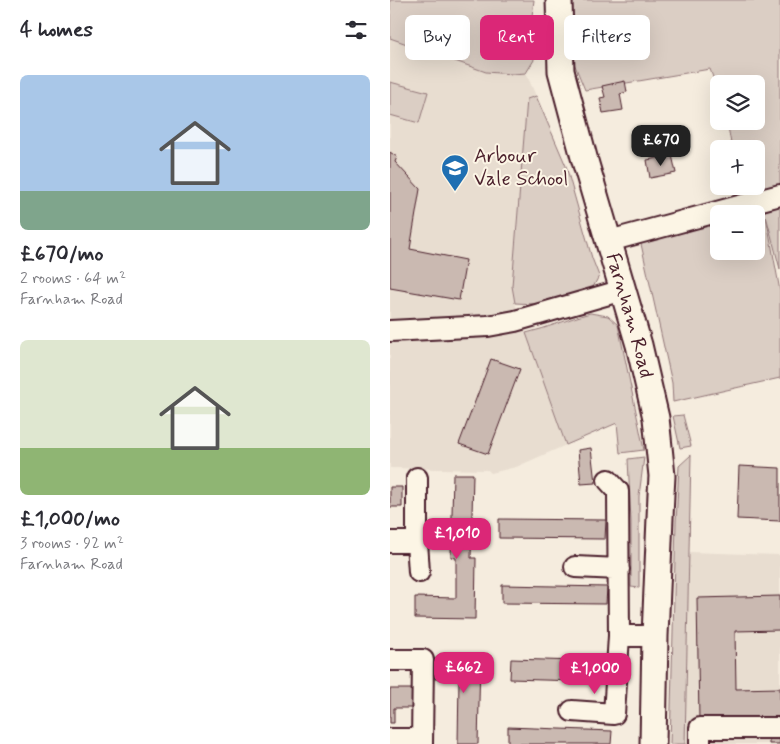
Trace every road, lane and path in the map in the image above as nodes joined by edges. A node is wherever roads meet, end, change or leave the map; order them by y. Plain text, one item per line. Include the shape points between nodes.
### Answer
1 (559, 0) edge
2 (780, 196) edge
3 (609, 241) junction
4 (624, 290) junction
5 (390, 332) edge
6 (417, 478) dead end
7 (608, 480) dead end
8 (390, 542) edge
9 (417, 542) junction
10 (575, 567) dead end
11 (619, 570) junction
12 (419, 572) dead end
13 (619, 636) junction
14 (655, 636) junction
15 (390, 660) edge
16 (572, 711) dead end
17 (780, 728) edge
18 (753, 736) edge
19 (390, 739) edge
20 (422, 742) edge
21 (653, 744) edge
22 (700, 744) edge

1 - 3 main road, Farnham Road via 561,71
2 - 3 street
3 - 4 main road, Farnham Road
4 - 5 street via 488,326
4 - 14 main road, Farnham Road via 656,418 661,458
6 - 9 street
7 - 11 street via 618,491
8 - 9 street
9 - 12 street
10 - 11 street
11 - 13 street
13 - 14 street
13 - 16 street via 614,714
14 - 21 main road, Farnham Road
15 - 20 street via 423,660
17 - 18 street
18 - 22 street via 700,728
19 - 20 street

